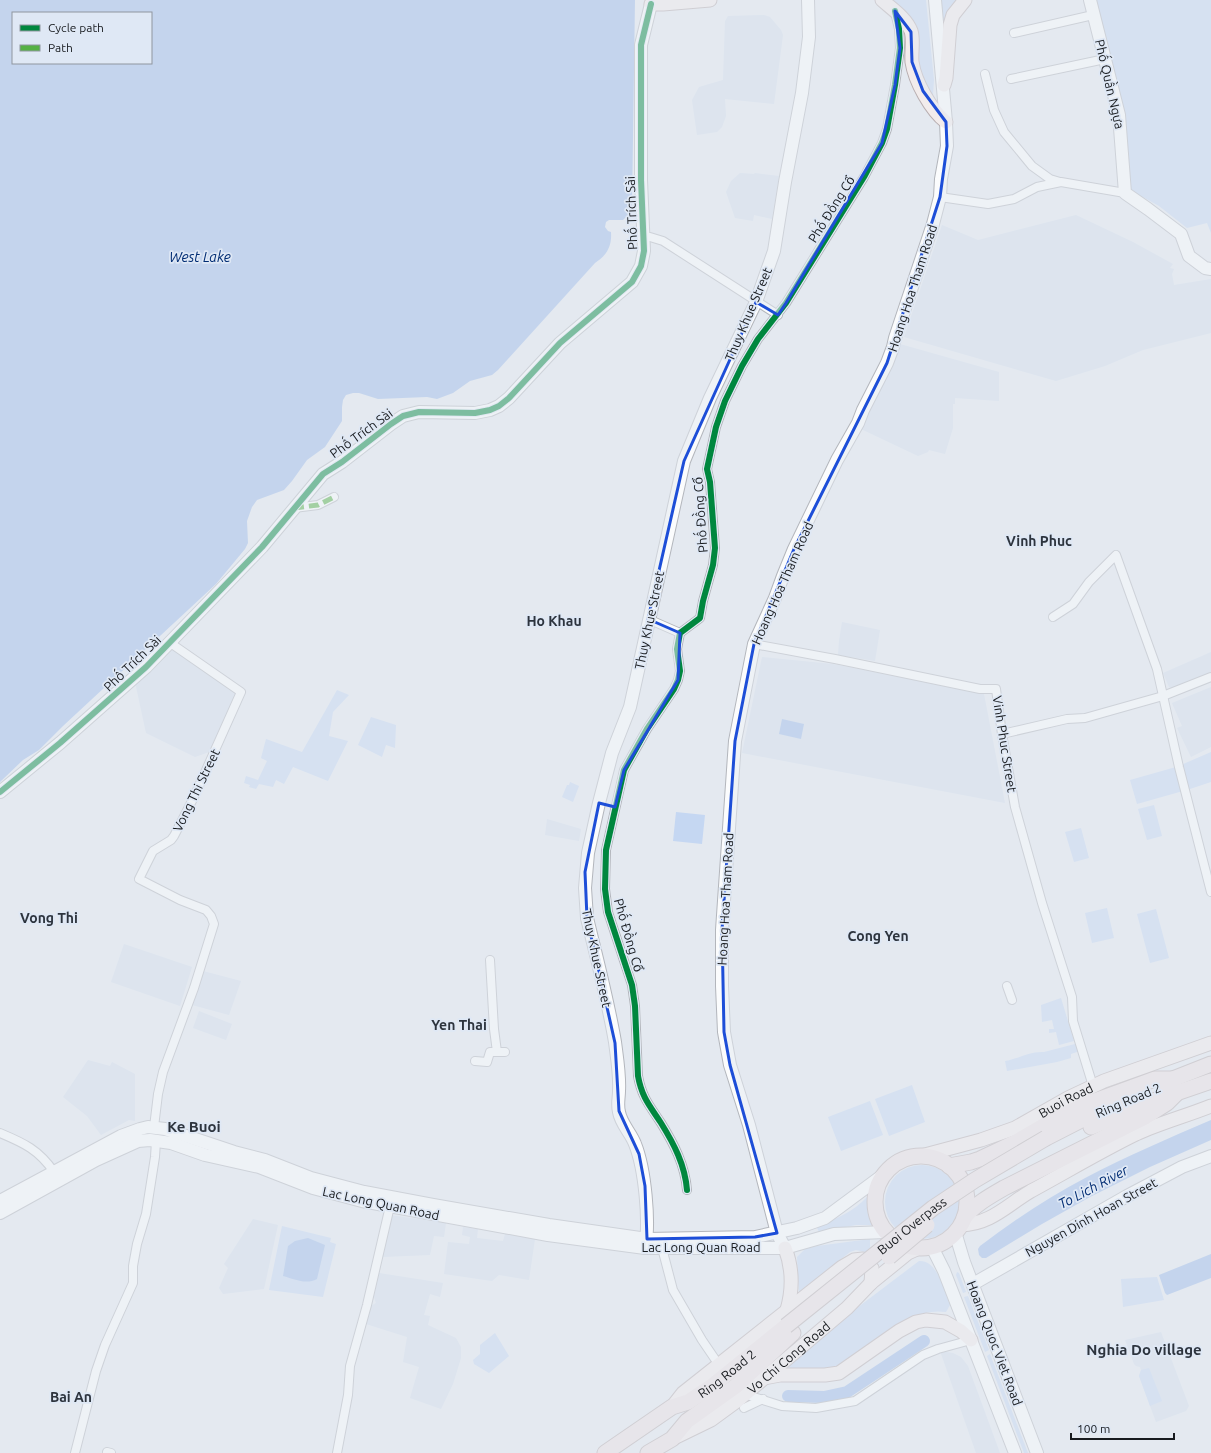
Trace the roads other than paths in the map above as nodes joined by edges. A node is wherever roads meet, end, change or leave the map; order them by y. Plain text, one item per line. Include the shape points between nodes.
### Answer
1 (710, 0) edge
2 (808, 0) edge
3 (882, 0) edge
4 (935, 0) edge
5 (965, 0) edge
6 (1090, 0) edge
7 (651, 1) edge
8 (895, 11) junction
9 (1093, 15) junction
10 (1014, 33) dead end
11 (1105, 58) junction
12 (985, 74) dead end
13 (1011, 79) dead end
14 (944, 85) junction
15 (946, 122) junction
16 (1061, 182) junction
17 (1125, 193) junction
18 (940, 197) junction
19 (643, 237) junction
20 (1211, 269) edge
21 (756, 302) junction
22 (778, 315) junction
23 (334, 497) dead end
24 (294, 508) junction
25 (1053, 618) dead end
26 (648, 619) junction
27 (680, 633) junction
28 (169, 642) junction
29 (754, 644) junction
30 (1211, 677) edge
31 (1163, 696) junction
32 (1002, 734) junction
33 (0, 792) edge
34 (599, 804) junction
35 (615, 807) junction
36 (1211, 892) edge
37 (490, 960) dead end
38 (1007, 986) dead end
39 (1012, 1000) dead end
40 (1211, 1043) edge
41 (475, 1061) dead end
42 (1211, 1064) edge
43 (1173, 1079) junction
44 (1211, 1081) edge
45 (1094, 1086) junction
46 (1176, 1094) junction
47 (1211, 1106) edge
48 (154, 1127) junction
49 (0, 1134) edge
50 (156, 1141) junction
51 (1048, 1143) junction
52 (921, 1156) junction
53 (1211, 1156) edge
54 (949, 1166) junction
55 (275, 1168) junction
56 (54, 1172) junction
57 (883, 1175) junction
58 (39, 1186) junction
59 (687, 1190) dead end
60 (363, 1196) junction
61 (0, 1201) edge
62 (390, 1206) junction
63 (432, 1209) junction
64 (0, 1213) edge
65 (960, 1225) junction
66 (886, 1232) junction
67 (777, 1233) junction
68 (646, 1244) junction
69 (925, 1247) junction
70 (662, 1248) junction
71 (785, 1248) junction
72 (964, 1262) junction
73 (944, 1271) junction
74 (871, 1283) junction
75 (973, 1284) junction
76 (787, 1310) junction
77 (789, 1330) junction
78 (971, 1340) junction
79 (719, 1365) junction
80 (762, 1379) junction
81 (744, 1394) junction
82 (763, 1399) junction
83 (744, 1408) dead end
84 (667, 1410) junction
85 (672, 1439) junction
86 (75, 1453) edge
87 (337, 1453) edge
88 (605, 1453) edge
89 (648, 1453) edge
90 (1015, 1453) edge
91 (1037, 1453) edge

1 - 7 main road via 663,4
2 - 21 main road, Thuy Khue Street via 809,37 802,93 774,251
3 - 8 main road
4 - 14 main road, Hoang Hoa Tham Road
5 - 14 main road via 953,16 950,25
6 - 9 main road, Phố Quần Ngựa
7 - 19 main road, Phố Trích Sài via 641,45 640,180
8 - 15 main road via 911,32 914,72 923,91
8 - 22 street, Phố Đồng Cổ via 900,48 893,100 882,143 864,177
9 - 10 street
9 - 11 main road, Phố Quần Ngựa
11 - 13 street
11 - 17 main road, Phố Quần Ngựa via 1119,115
12 - 16 street via 994,110 1004,132 1032,166 1050,179
14 - 15 main road, Hoang Hoa Tham Road
15 - 18 main road, Hoang Hoa Tham Road via 947,146
16 - 17 street
16 - 18 street via 1037,187 1014,198 988,204
17 - 20 main road via 1181,234 1189,256 1204,268
18 - 29 main road, Hoang Hoa Tham Road via 889,358 794,549
19 - 21 street via 663,241
19 - 24 main road, Phố Trích Sài via 643,259 632,282 560,343 504,402 490,410 475,413 419,412 403,416 323,474
21 - 22 street
21 - 26 main road, Thuy Khue Street via 710,398 684,461
22 - 27 street, Phố Đồng Cổ via 759,338 742,366 716,427 707,469 714,529 713,564 700,618
23 - 24 street via 318,506
24 - 28 main road, Phố Trích Sài via 262,547
25 - 31 street via 1073,604 1089,582 1116,555 1152,654
26 - 27 street
26 - 34 main road, Thuy Khue Street via 630,707 612,754
27 - 35 street, Phố Đồng Cổ via 677,648 680,671 678,680 624,770
28 - 33 main road, Phố Trích Sài via 138,674
28 - 48 street, Vong Thi Street via 241,692 174,836 153,851 139,879 206,910 214,924 192,994 163,1072
29 - 32 street, Vinh Phuc Street via 980,690 996,689
29 - 67 main road, Hoang Hoa Tham Road via 735,741 722,930 722,986 724,1032 730,1065 749,1125
30 - 31 street
31 - 32 street via 1085,718 1067,719
31 - 36 street
32 - 45 street, Vinh Phuc Street via 1015,807 1072,997 1073,1021
34 - 35 street
34 - 68 main road, Thuy Khue Street via 585,872 585,905 615,1043 619,1111 639,1154 645,1186
35 - 59 street, Phố Đồng Cổ via 606,850 605,889 608,912 632,985 640,1087 675,1148
37 - 41 street via 494,1029 501,1052 490,1052 487,1062
38 - 39 street
40 - 45 main road, Buoi Road
42 - 43 highway, Ring Road 2
43 - 51 highway, Ring Road 2 via 1100,1111
43 - 54 highway via 1155,1079 1089,1103 980,1159
44 - 46 highway, Ring Road 2
45 - 52 main road, Buoi Road via 1015,1128
46 - 51 highway, Ring Road 2
46 - 65 highway via 1145,1117 1004,1188 968,1213
47 - 65 main road via 1137,1134 1030,1192 982,1222
48 - 55 main road, Lac Long Quan Road via 265,1160
48 - 56 main road, Lac Long Quan Road via 121,1136
49 - 56 street via 29,1146
50 - 55 main road, Lac Long Quan Road via 171,1143 206,1155
50 - 58 main road, Lac Long Quan Road via 144,1140 133,1143
50 - 86 street via 148,1206 133,1266 133,1283 96,1371
51 - 77 highway, Buoi Overpass, bridge via 975,1180 933,1208
52 - 54 highway via 941,1160
52 - 57 highway via 900,1161
53 - 75 main road, Nguyen Dinh Hoan Street via 1182,1167 1127,1196
54 - 65 highway via 959,1177 965,1190 966,1209
55 - 60 main road, Lac Long Quan Road via 313,1188
56 - 58 main road, Lac Long Quan Road
57 - 66 highway via 875,1198 875,1210
57 - 67 main road via 825,1218
58 - 61 main road, Lac Long Quan Road
58 - 64 main road, Lac Long Quan Road
60 - 62 main road, Lac Long Quan Road
60 - 63 main road, Lac Long Quan Road
62 - 63 main road, Lac Long Quan Road
62 - 87 street via 350,1366 348,1395
63 - 68 main road, Lac Long Quan Road via 548,1235
65 - 69 highway via 941,1243
65 - 72 main road, Hoang Quoc Viet Road
66 - 69 highway via 906,1246
66 - 71 main road via 834,1234
67 - 68 main road, Lac Long Quan Road via 755,1237
67 - 71 main road, Hoang Hoa Tham Road
68 - 70 main road, Lac Long Quan Road
69 - 73 main road, Hoang Quoc Viet Road
69 - 74 main road, Vo Chi Cong Road via 908,1253
70 - 71 main road, Lac Long Quan Road
70 - 79 street via 673,1290
71 - 76 main road via 792,1281
72 - 73 main road
72 - 75 main road, Hoang Quoc Viet Road
73 - 78 main road, Hoang Quoc Viet Road
74 - 76 main road via 872,1268 863,1258 854,1260
74 - 80 main road, Vo Chi Cong Road via 847,1308
75 - 91 main road, Hoang Quoc Viet Road
76 - 79 main road
77 - 84 highway, Ring Road 2 via 688,1402
77 - 85 highway, Ring Road 2 via 736,1386 687,1421
78 - 80 main road via 945,1322 916,1322 839,1373 780,1375
78 - 82 street via 923,1355 855,1401 816,1408 782,1406
78 - 90 main road, Hoang Quoc Viet Road
79 - 84 main road via 683,1393
80 - 81 main road, Vo Chi Cong Road
81 - 82 street
81 - 85 main road, Vo Chi Cong Road via 711,1420
82 - 83 street
84 - 88 highway
85 - 89 highway, Vo Chi Cong Road

